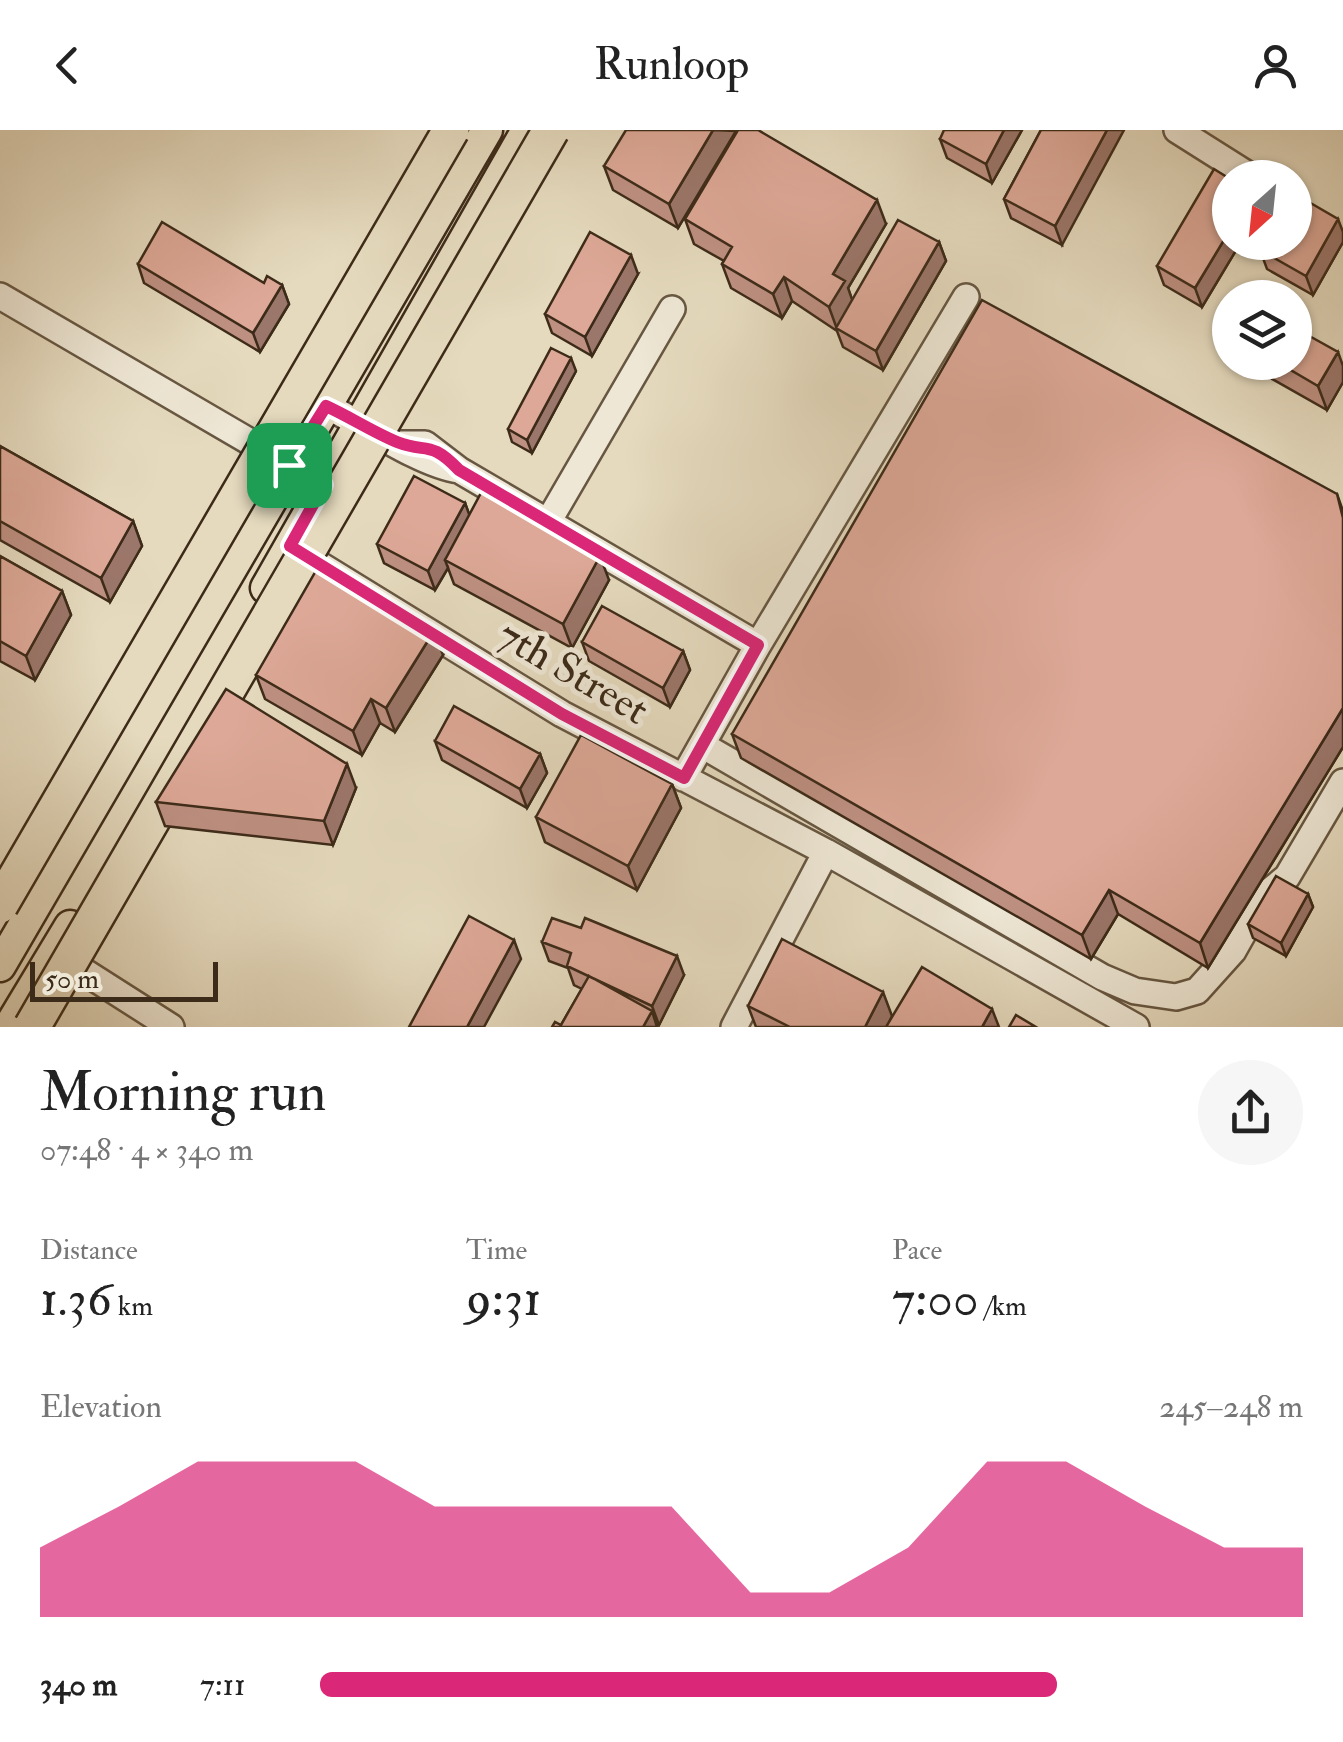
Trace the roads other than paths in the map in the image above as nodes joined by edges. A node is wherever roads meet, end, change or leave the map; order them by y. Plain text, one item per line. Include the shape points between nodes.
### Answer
1 (451, 130) edge
2 (486, 130) edge
3 (527, 130) edge
4 (551, 130) edge
5 (1177, 130) edge
6 (1224, 160) edge
7 (0, 296) edge
8 (966, 297) dead end
9 (672, 309) dead end
10 (326, 406) junction
11 (358, 422) junction
12 (289, 465) junction
13 (324, 485) junction
14 (548, 522) junction
15 (290, 546) junction
16 (758, 645) junction
17 (702, 745) junction
18 (684, 778) junction
19 (1343, 782) edge
20 (826, 852) junction
21 (0, 905) edge
22 (55, 953) junction
23 (0, 966) edge
24 (8, 1027) edge
25 (32, 1027) edge
26 (172, 1027) edge
27 (734, 1027) edge
28 (1136, 1027) edge

1 - 21 highway, bridge
2 - 10 main road
3 - 11 main road
4 - 25 highway, bridge
5 - 6 street
7 - 12 street
8 - 16 street
9 - 14 street
10 - 11 street
10 - 12 main road
11 - 13 main road
11 - 14 street via 401,444 425,444
12 - 13 street
12 - 23 main road
13 - 15 main road
14 - 16 street
15 - 18 street, 7th Street via 562,714
15 - 22 main road
16 - 17 street
17 - 18 street
17 - 19 street via 1102,977 1176,997 1196,991 1233,951 1264,896 1288,877
18 - 20 street, 7th Street
20 - 27 street
20 - 28 street, 7th Street
22 - 24 main road
22 - 26 street

